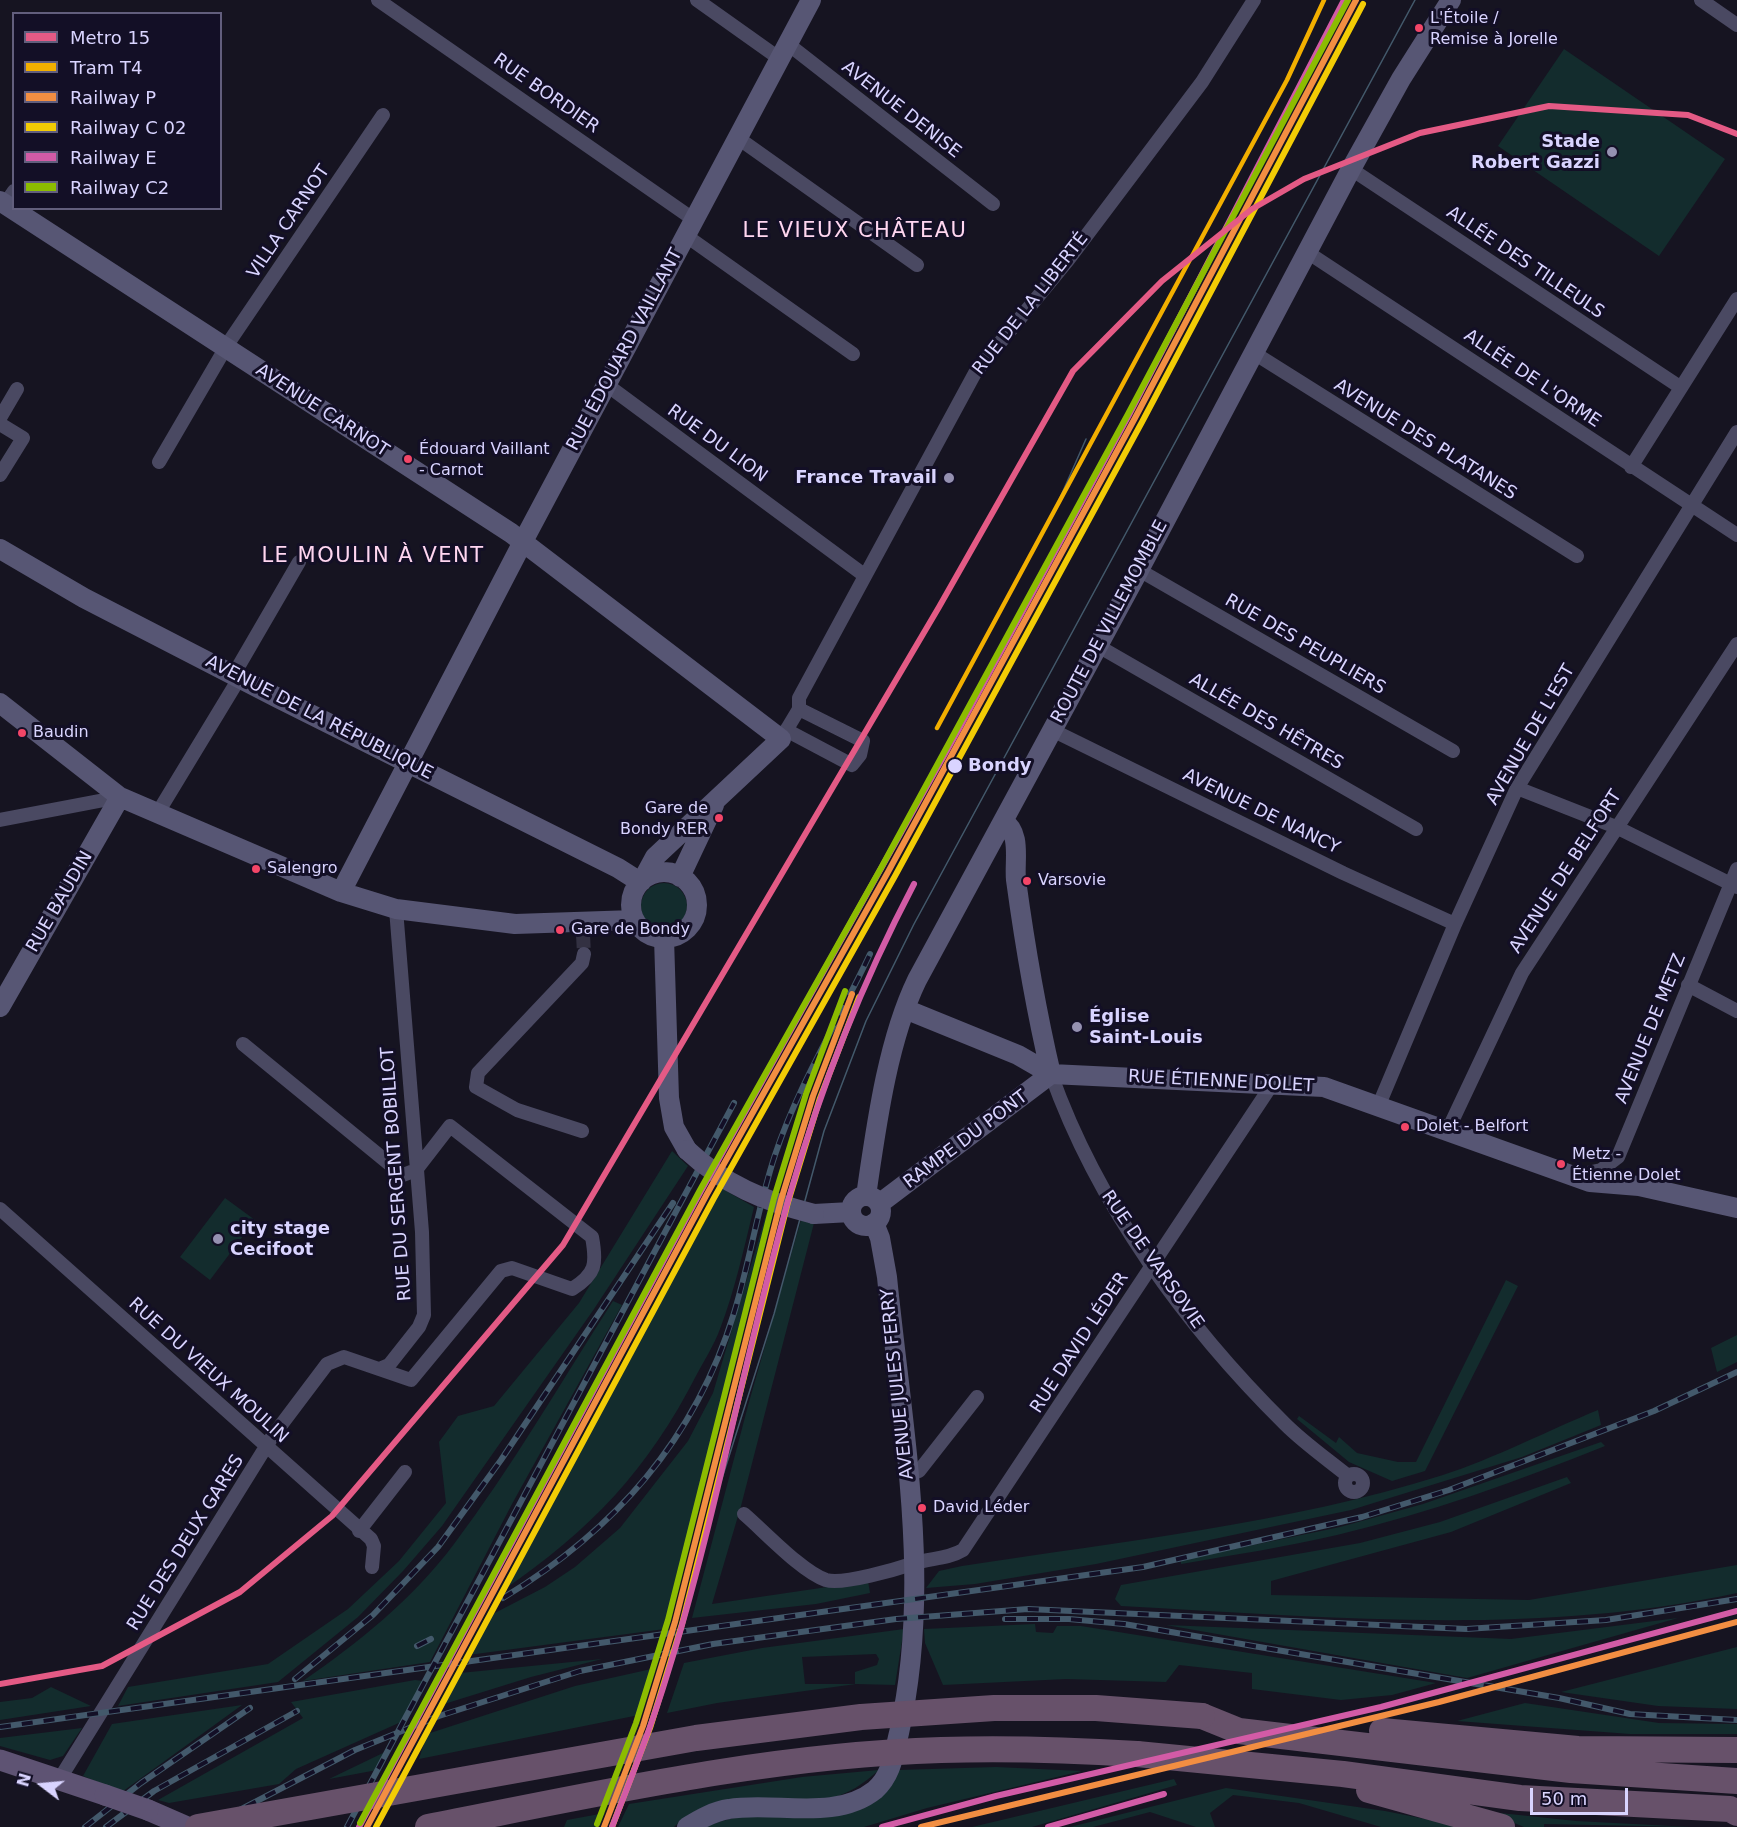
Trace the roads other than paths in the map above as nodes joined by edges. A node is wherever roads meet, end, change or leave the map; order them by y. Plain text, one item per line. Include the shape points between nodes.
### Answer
1 (378, 0) edge
2 (697, 0) edge
3 (811, 0) edge
4 (1254, 0) edge
5 (1442, 0) edge
6 (1451, 0) edge
7 (1701, 0) edge
8 (1737, 25) edge
9 (784, 52) junction
10 (1407, 68) junction
11 (382, 115) dead end
12 (738, 138) junction
13 (1351, 169) junction
14 (993, 204) dead end
15 (23, 210) edge
16 (689, 227) junction
17 (1307, 252) junction
18 (918, 265) dead end
19 (1737, 299) edge
20 (227, 350) junction
21 (1254, 353) junction
22 (853, 354) dead end
23 (607, 385) junction
24 (1680, 387) junction
25 (17, 390) dead end
26 (0, 418) edge
27 (0, 424) edge
28 (1737, 432) edge
29 (159, 462) dead end
30 (1631, 466) junction
31 (0, 476) edge
32 (1690, 506) junction
33 (1737, 535) edge
34 (523, 542) junction
35 (0, 549) edge
36 (1577, 556) dead end
37 (299, 562) dead end
38 (1139, 570) junction
39 (864, 575) junction
40 (1737, 645) edge
41 (1098, 646) junction
42 (237, 675) junction
43 (0, 703) edge
44 (799, 709) junction
45 (1052, 730) junction
46 (784, 734) junction
47 (1453, 751) dead end
48 (407, 764) junction
49 (1517, 788) junction
50 (120, 797) junction
51 (716, 800) junction
52 (157, 814) junction
53 (0, 820) edge
54 (1003, 821) junction
55 (1616, 827) junction
56 (1416, 829) dead end
57 (1737, 869) edge
58 (680, 877) junction
59 (641, 881) junction
60 (1733, 885) edge
61 (341, 892) junction
62 (396, 909) junction
63 (634, 920) junction
64 (1455, 924) junction
65 (664, 938) junction
66 (584, 954) tunnel mouth
67 (1688, 985) junction
68 (0, 1007) edge
69 (905, 1009) junction
70 (1737, 1011) edge
71 (243, 1044) dead end
72 (1051, 1074) junction
73 (1273, 1083) junction
74 (1378, 1107) junction
75 (582, 1131) dead end
76 (1447, 1132) junction
77 (416, 1170) junction
78 (1573, 1176) junction
79 (873, 1200) junction
80 (1737, 1208) edge
81 (0, 1209) edge
82 (851, 1212) junction
83 (874, 1223) junction
84 (1153, 1265) junction
85 (382, 1368) junction
86 (977, 1397) dead end
87 (266, 1447) junction
88 (405, 1472) dead end
89 (908, 1475) junction
90 (1348, 1476) dead end
91 (744, 1514) dead end
92 (359, 1531) junction
93 (915, 1563) junction
94 (372, 1567) dead end
95 (1202, 1716) junction
96 (1737, 1750) edge
97 (0, 1760) edge
98 (1343, 1774) junction
99 (59, 1779) junction
100 (1737, 1781) edge
101 (1735, 1810) edge
102 (187, 1827) edge
103 (198, 1827) edge
104 (428, 1827) edge
105 (687, 1827) edge
106 (1502, 1827) edge

1 - 16 street, RUE BORDIER
2 - 9 street, AVENUE DENISE
3 - 9 street, RUE ÉDOUARD VAILLANT
4 - 39 street, RUE DE LA LIBERTÉ via 1202,82 1068,260 975,373
5 - 10 street, ROUTE DE VILLEMOMBLE via 1409,56
6 - 10 street, ROUTE DE VILLEMOMBLE
7 - 8 street
9 - 12 street, RUE ÉDOUARD VAILLANT
9 - 14 street, AVENUE DENISE
10 - 13 street, ROUTE DE VILLEMOMBLE
11 - 20 street, VILLA CARNOT
12 - 16 street, RUE ÉDOUARD VAILLANT
12 - 18 street
13 - 17 street, ROUTE DE VILLEMOMBLE
13 - 24 street, ALLÉE DES TILLEULS
15 - 20 street, AVENUE CARNOT
16 - 22 street, RUE BORDIER
16 - 23 street, RUE ÉDOUARD VAILLANT
17 - 21 street, ROUTE DE VILLEMOMBLE
17 - 30 street, ALLÉE DE L'ORME
19 - 24 street
20 - 29 street, VILLA CARNOT
20 - 34 street, AVENUE CARNOT
21 - 36 street, AVENUE DES PLATANES
21 - 38 street, ROUTE DE VILLEMOMBLE
23 - 34 street, RUE ÉDOUARD VAILLANT
23 - 39 street, RUE DU LION
24 - 30 street
25 - 26 street
27 - 31 street via 23,438
28 - 32 street, AVENUE DE L'EST
30 - 32 street, ALLÉE DE L'ORME
32 - 33 street, ALLÉE DE L'ORME
32 - 49 street, AVENUE DE L'EST
34 - 46 street, AVENUE CARNOT
34 - 48 street, RUE ÉDOUARD VAILLANT
35 - 42 street, AVENUE DE LA RÉPUBLIQUE via 84,598
37 - 42 street
38 - 41 street, ROUTE DE VILLEMOMBLE
38 - 47 street, RUE DES PEUPLIERS
39 - 44 street, RUE DE LA LIBERTÉ via 799,698
40 - 55 street, AVENUE DE BELFORT
41 - 45 street, ROUTE DE VILLEMOMBLE
41 - 56 street, ALLÉE DES HÊTRES
42 - 48 street, AVENUE DE LA RÉPUBLIQUE
42 - 52 street
43 - 50 street
44 - 46 street, RUE DE LA LIBERTÉ
44 - 46 street via 863,741 860,755 852,765
45 - 54 street, ROUTE DE VILLEMOMBLE
45 - 64 street, AVENUE DE NANCY
46 - 51 street, RUE DE LA LIBERTÉ
48 - 59 street, AVENUE DE LA RÉPUBLIQUE
48 - 61 street, RUE ÉDOUARD VAILLANT
49 - 55 street
49 - 64 street, AVENUE DE L'EST
50 - 52 street
50 - 53 street
50 - 68 street, RUE BAUDIN
51 - 58 street, RUE DE LA LIBERTÉ
51 - 59 street, RUE DE LA LIBERTÉ via 655,857
52 - 61 street
54 - 69 street, ROUTE DE VILLEMOMBLE
54 - 72 street, RUE DE VARSOVIE via 1015,835 1028,972
55 - 60 street
55 - 76 street, AVENUE DE BELFORT via 1522,973
57 - 60 street, AVENUE DE METZ
58 - 59 street via 660,873
58 - 65 street via 696,898 695,917 683,932
59 - 63 street via 631,900
60 - 67 street, AVENUE DE METZ
61 - 62 street
62 - 63 street via 583,928
62 - 77 street, RUE DU SERGENT BOBILLOT
63 - 65 street via 646,934
64 - 74 street, AVENUE DE L'EST
65 - 82 street, bridge via 671,1113 687,1150 743,1190 775,1204 814,1214
66 - 75 street via 582,963 478,1073 476,1086 517,1110
67 - 70 street
67 - 78 street, AVENUE DE METZ via 1618,1157 1592,1174
69 - 72 street, RUE ÉTIENNE DOLET via 1018,1055
69 - 79 street, ROUTE DE VILLEMOMBLE via 878,1121
71 - 77 street via 403,1175
72 - 73 street, RUE ÉTIENNE DOLET
72 - 79 street, RAMPE DU PONT
72 - 84 street, RUE DE VARSOVIE via 1095,1178
73 - 74 street, RUE ÉTIENNE DOLET via 1324,1087
73 - 84 street, RUE DAVID LÉDER
74 - 76 street, RUE ÉTIENNE DOLET
76 - 78 street, RUE ÉTIENNE DOLET
77 - 85 street, RUE DU SERGENT BOBILLOT via 424,1315 389,1365
77 - 85 street via 450,1126 592,1237 596,1258 588,1278 572,1289 512,1268 501,1270 411,1380
78 - 80 street, RUE ÉTIENNE DOLET
79 - 82 street via 857,1199
79 - 83 street via 880,1213
81 - 87 street, RUE DU VIEUX MOULIN
82 - 83 street via 860,1224
83 - 89 street, AVENUE JULES FERRY via 887,1277
84 - 90 street, RUE DE VARSOVIE via 1199,1329 1285,1423
84 - 93 street, RUE DAVID LÉDER via 971,1541 954,1555
85 - 87 street via 344,1357 327,1364
86 - 89 street via 919,1471
87 - 92 street, RUE DU VIEUX MOULIN
87 - 99 street, RUE DES DEUX GARES
88 - 92 street
89 - 93 street, AVENUE JULES FERRY
91 - 93 street, RUE DAVID LÉDER via 812,1573 828,1581 893,1571
92 - 94 street, RUE DU VIEUX MOULIN via 374,1546
93 - 105 street, AVENUE JULES FERRY via 909,1690 889,1774 874,1790 852,1802 820,1807 728,1809
95 - 96 highway via 1241,1716 1578,1749
95 - 100 highway via 1239,1731 1571,1770
95 - 103 highway, bridge via 1096,1708 1005,1708 861,1717 696,1738
97 - 99 main road
98 - 101 highway via 1520,1798
98 - 104 highway, bridge via 1065,1749 940,1750 827,1758 641,1786
98 - 106 highway via 1374,1793
99 - 102 main road, bridge

